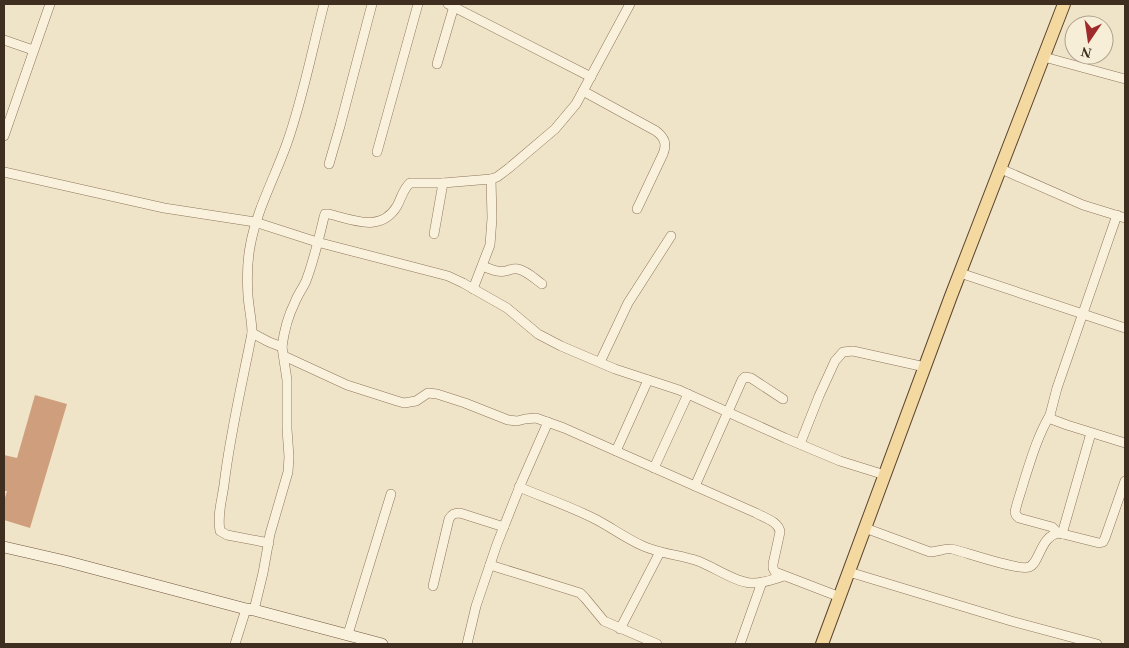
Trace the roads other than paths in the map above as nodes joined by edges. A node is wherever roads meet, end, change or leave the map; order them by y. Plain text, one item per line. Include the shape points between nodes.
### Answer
1 (50, 4) edge
2 (324, 4) edge
3 (372, 4) edge
4 (418, 4) edge
5 (630, 4) edge
6 (1064, 4) edge
7 (451, 5) edge
8 (4, 40) edge
9 (33, 50) junction
10 (1044, 57) junction
11 (437, 64) dead end
12 (591, 77) junction
13 (1125, 79) edge
14 (583, 91) junction
15 (4, 136) edge
16 (377, 152) dead end
17 (329, 164) dead end
18 (1001, 169) junction
19 (4, 172) edge
20 (490, 179) junction
21 (442, 183) junction
22 (637, 209) dead end
23 (1121, 217) edge
24 (255, 222) junction
25 (434, 234) dead end
26 (671, 236) dead end
27 (318, 242) junction
28 (483, 266) junction
29 (960, 273) junction
30 (542, 284) dead end
31 (473, 289) junction
32 (1082, 315) junction
33 (1125, 328) edge
34 (252, 334) junction
35 (283, 351) junction
36 (600, 362) junction
37 (925, 368) junction
38 (648, 380) junction
39 (688, 394) junction
40 (783, 399) dead end
41 (727, 412) junction
42 (1050, 415) junction
43 (548, 422) junction
44 (1091, 433) junction
45 (1125, 443) edge
46 (800, 444) junction
47 (616, 451) junction
48 (654, 468) junction
49 (885, 475) junction
50 (1125, 481) edge
51 (695, 486) junction
52 (519, 487) junction
53 (1124, 491) edge
54 (391, 494) dead end
55 (504, 527) junction
56 (865, 528) junction
57 (1059, 534) junction
58 (269, 543) junction
59 (4, 547) edge
60 (660, 552) junction
61 (490, 565) junction
62 (849, 572) junction
63 (784, 576) junction
64 (762, 582) junction
65 (433, 586) dead end
66 (840, 597) junction
67 (250, 610) junction
68 (620, 629) junction
69 (348, 634) junction
70 (235, 644) edge
71 (382, 644) edge
72 (466, 644) edge
73 (657, 644) edge
74 (740, 644) edge
75 (822, 644) edge
76 (1097, 644) edge

1 - 9 street
2 - 24 street via 288,142
3 - 17 street
4 - 16 street
5 - 12 street
6 - 10 main road
7 - 11 street
7 - 12 street
8 - 9 street
9 - 15 street
10 - 13 street
10 - 18 main road
12 - 14 street
14 - 20 street via 555,129 509,168
14 - 22 street via 656,131 665,141 665,149
18 - 23 street via 1083,205
18 - 29 main road
19 - 24 street via 164,208
20 - 21 street
20 - 28 street via 492,233
21 - 25 street
21 - 27 street via 410,183 391,214 377,222 326,214
23 - 32 street
24 - 27 street
24 - 34 street via 248,280
26 - 36 street via 628,303
27 - 31 street via 439,273
27 - 35 street via 305,282 287,321
28 - 30 street via 504,272 522,270
28 - 31 street
29 - 32 street
29 - 37 main road
31 - 36 street via 507,308 538,334
32 - 33 street
32 - 42 street
34 - 35 street
34 - 58 street via 218,522 220,531 227,535
35 - 43 street via 347,385 397,402 416,401 428,393 438,394 508,420 536,418
35 - 58 street via 289,457
36 - 38 street
37 - 46 street via 853,351 843,352 819,396
37 - 49 main road
38 - 39 street
38 - 47 street
39 - 41 street
39 - 48 street
40 - 41 street via 746,378 740,383
41 - 46 street
41 - 51 street
42 - 44 street via 1053,420
42 - 57 street via 1037,442 1015,512 1018,518 1052,527
43 - 47 street
43 - 52 street
44 - 45 street
44 - 57 street
46 - 49 street
47 - 48 street
48 - 51 street
49 - 56 main road
50 - 53 street
51 - 63 street via 756,513 780,528 773,568
52 - 55 street
52 - 60 street via 583,513
53 - 57 street via 1103,542
54 - 69 street
55 - 61 street
55 - 65 street via 460,513 452,514
56 - 57 street via 930,552 952,549 1026,568 1031,566 1046,541
56 - 62 main road
58 - 67 street
59 - 67 street
60 - 64 street via 690,558 745,582
60 - 68 street
61 - 68 street via 580,593 604,621
61 - 72 street
62 - 66 main road
62 - 76 street
63 - 64 street
63 - 66 street
64 - 74 street
66 - 75 main road
67 - 69 street
67 - 70 street
68 - 73 street
69 - 71 street

